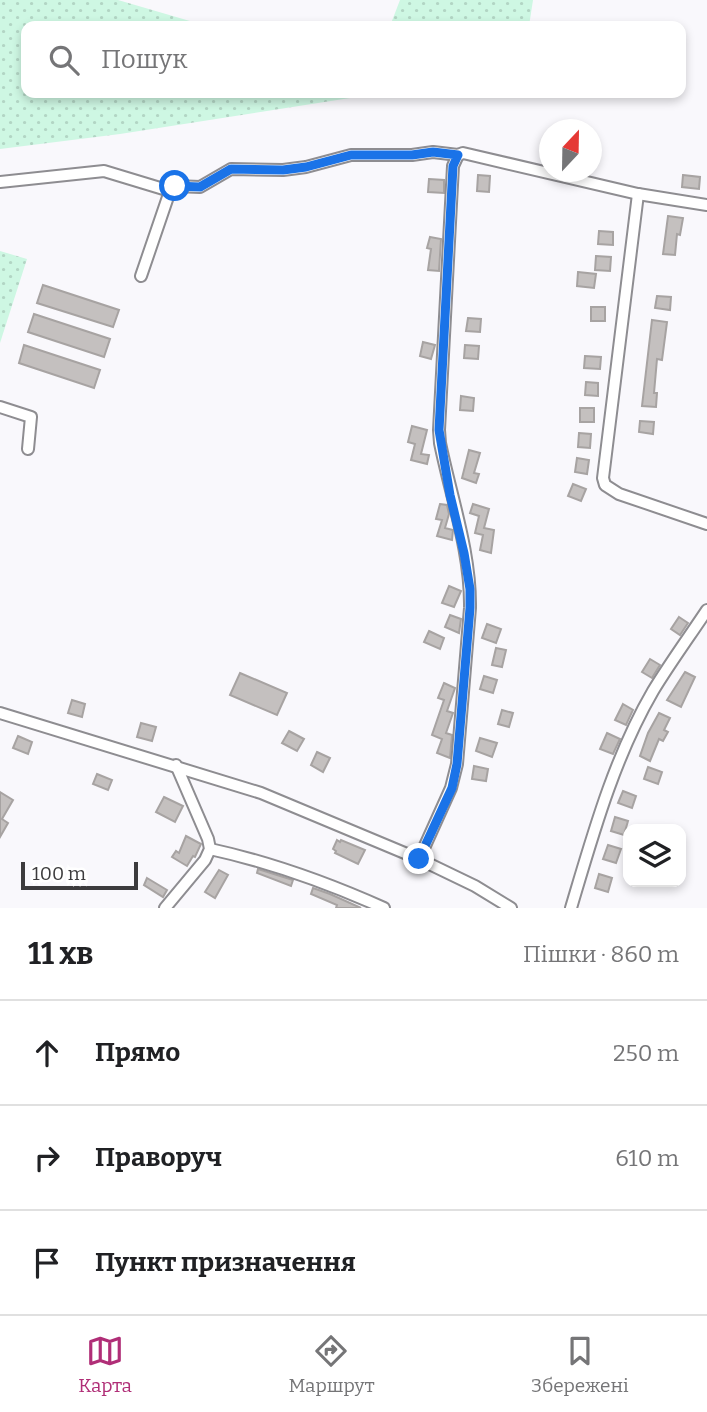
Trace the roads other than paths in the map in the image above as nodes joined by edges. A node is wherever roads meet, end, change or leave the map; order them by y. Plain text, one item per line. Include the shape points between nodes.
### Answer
1 (458, 155) junction
2 (0, 182) edge
3 (170, 191) junction
4 (638, 194) junction
5 (707, 205) edge
6 (141, 276) dead end
7 (0, 407) edge
8 (28, 449) dead end
9 (707, 524) edge
10 (707, 610) edge
11 (2, 718) edge
12 (176, 765) junction
13 (210, 849) junction
14 (419, 859) junction
15 (165, 908) edge
16 (384, 908) edge
17 (511, 908) edge
18 (570, 908) edge

1 - 3 street via 351,155 283,170 231,169 200,187 175,186
1 - 4 street via 472,154
1 - 14 street via 453,166 439,430 464,553 470,608 457,764 452,788
2 - 3 street via 104,170
3 - 6 street
4 - 5 street
4 - 9 street via 603,478 605,485 619,494
7 - 8 street via 31,417
10 - 18 street via 653,692 622,755
11 - 12 street
12 - 13 street
12 - 14 street via 261,793
13 - 15 street
13 - 16 street via 322,882
14 - 17 street

